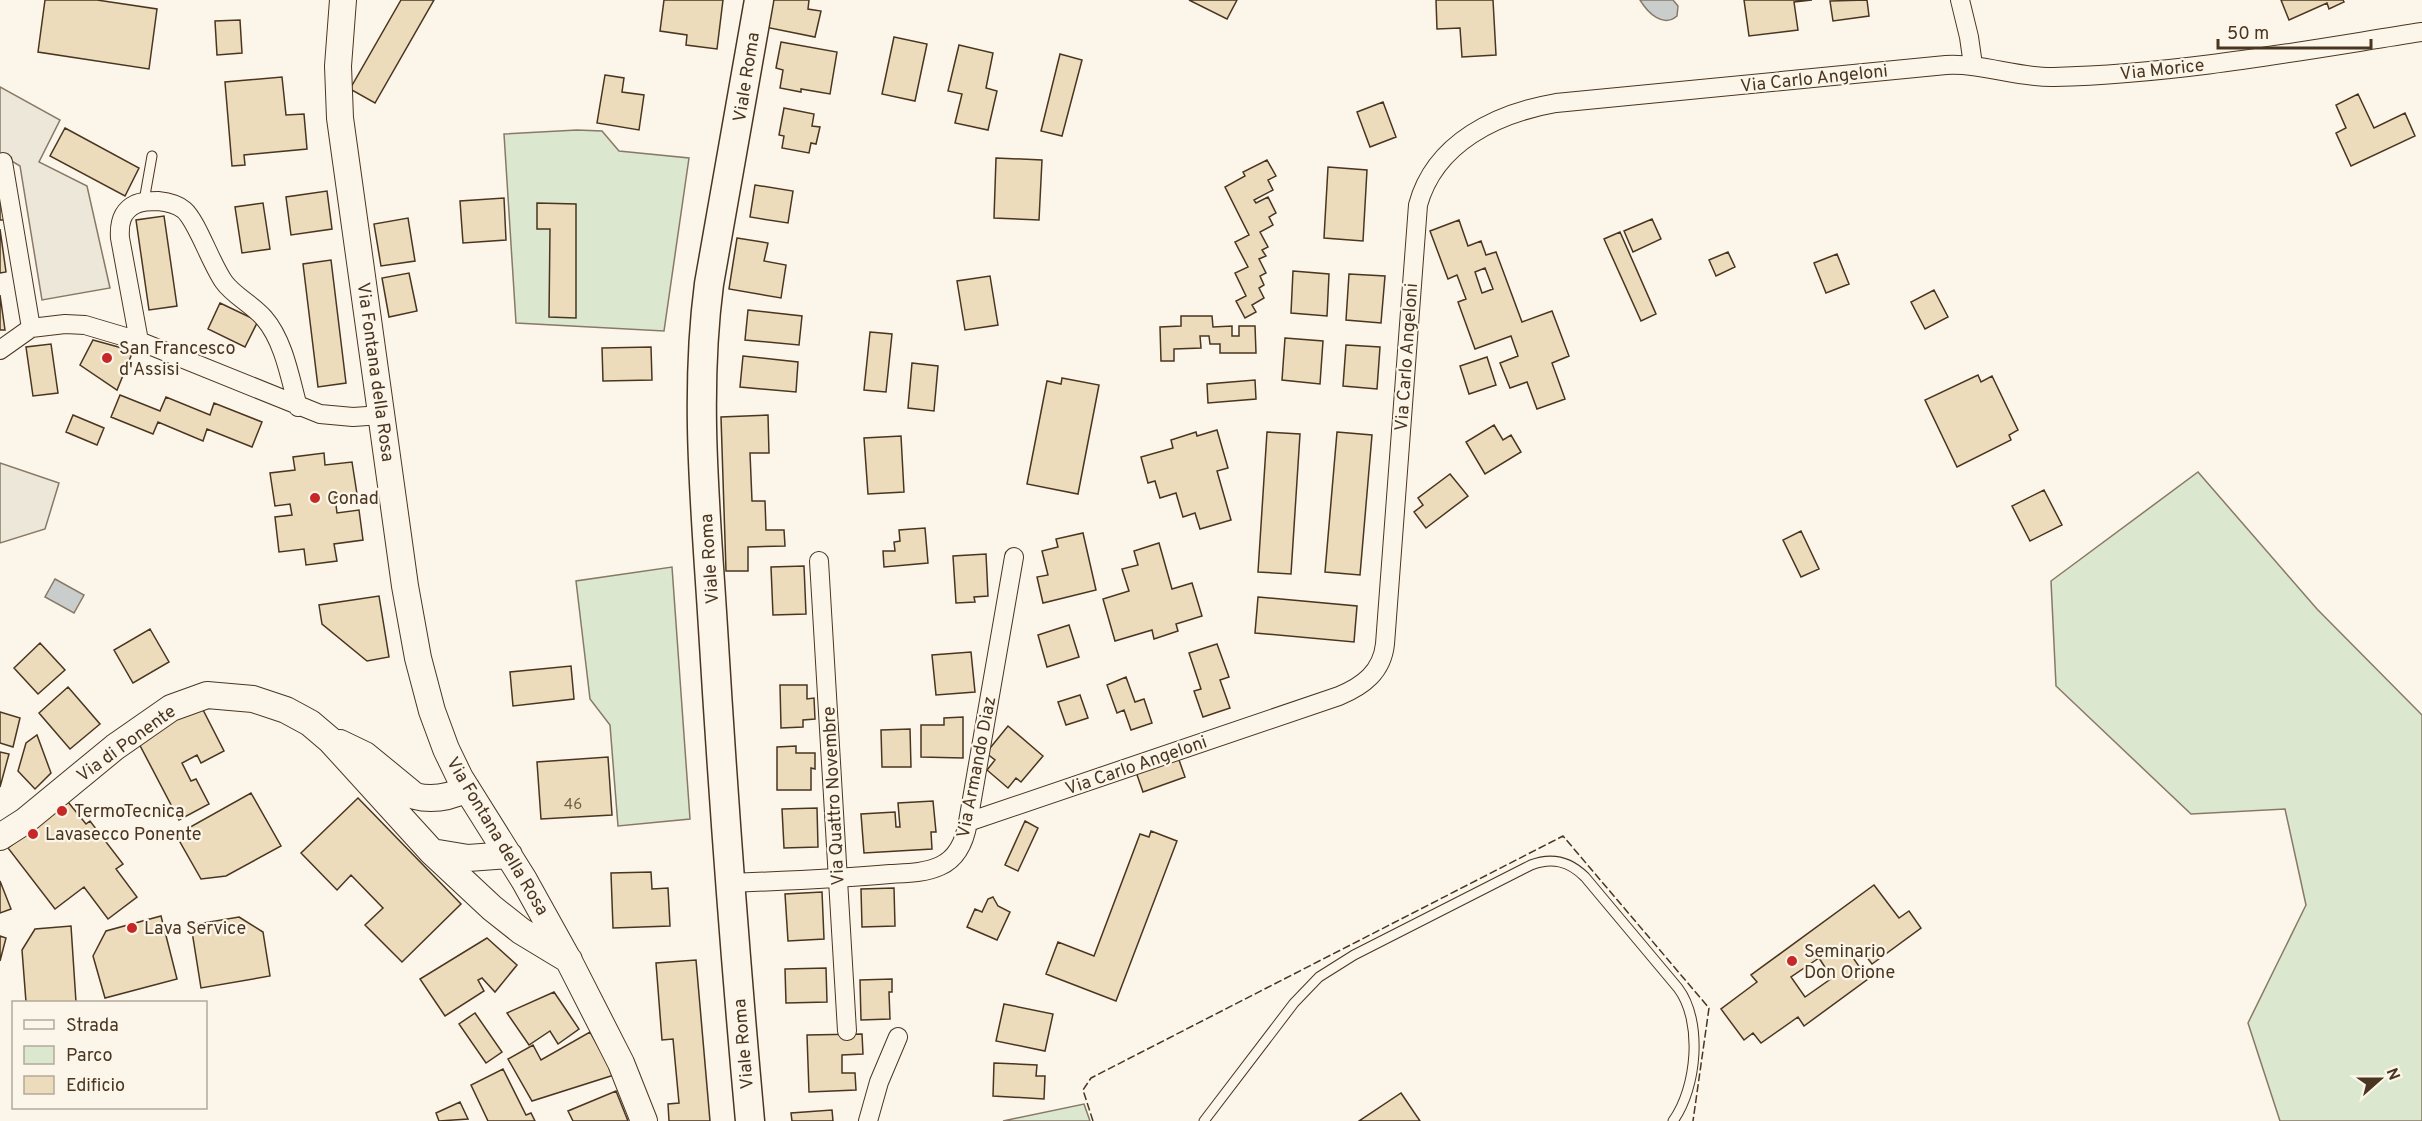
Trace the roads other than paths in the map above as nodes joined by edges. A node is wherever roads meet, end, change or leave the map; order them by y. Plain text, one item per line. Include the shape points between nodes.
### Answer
1 (343, 0) edge
2 (759, 0) edge
3 (1960, 0) edge
4 (2422, 32) edge
5 (1973, 65) junction
6 (152, 156) dead end
7 (3, 162) dead end
8 (144, 201) junction
9 (31, 327) junction
10 (139, 341) junction
11 (0, 350) edge
12 (298, 407) junction
13 (382, 415) junction
14 (1014, 557) dead end
15 (819, 561) dead end
16 (330, 740) junction
17 (467, 789) junction
18 (968, 822) junction
19 (0, 837) edge
20 (432, 852) junction
21 (509, 855) junction
22 (838, 879) junction
23 (729, 883) junction
24 (569, 960) junction
25 (847, 1031) dead end
26 (898, 1037) dead end
27 (644, 1121) edge
28 (750, 1121) edge
29 (868, 1121) edge
30 (1204, 1121) edge
31 (1673, 1121) edge

1 - 13 main road, Via Fontana della Rosa via 338,66 340,118
2 - 23 main road, Viale Roma via 709,284 702,382
3 - 5 street
4 - 5 street, Via Morice via 2143,72 2042,77
5 - 18 street, Via Carlo Angeloni via 1556,103 1512,113 1466,137 1431,175 1418,205 1385,644 1376,670 1359,686 1339,696
6 - 8 lane
7 - 9 street
8 - 10 street via 122,217 120,230
8 - 12 street via 173,204 188,215 225,283 272,330
9 - 10 street via 85,325
9 - 11 street
10 - 12 street
12 - 13 street via 332,416
13 - 17 main road, Via Fontana della Rosa via 418,658 441,736
14 - 18 street, Via Armando Diaz
15 - 22 street, Via Quattro Novembre
16 - 17 main road, Via di Ponente via 359,751 415,796 445,797
16 - 19 main road, Via di Ponente via 304,718 277,706 235,696 202,695 162,713
16 - 20 main road, Via di Ponente
17 - 21 main road, Via Fontana della Rosa
18 - 22 street, Via Armando Diaz via 960,848 940,866
20 - 21 main road via 468,858
20 - 24 main road, Via di Ponente via 511,925
21 - 24 main road, Via Fontana della Rosa
22 - 23 street, Via Armando Diaz
22 - 25 street, Via Quattro Novembre
23 - 28 main road, Viale Roma
24 - 27 main road, Via Fontana della Rosa via 621,1063
26 - 29 street
30 - 31 lane via 1294,1003 1319,977 1354,955 1548,860 1573,868 1590,882 1688,1004 1695,1035 1694,1053 1686,1093

